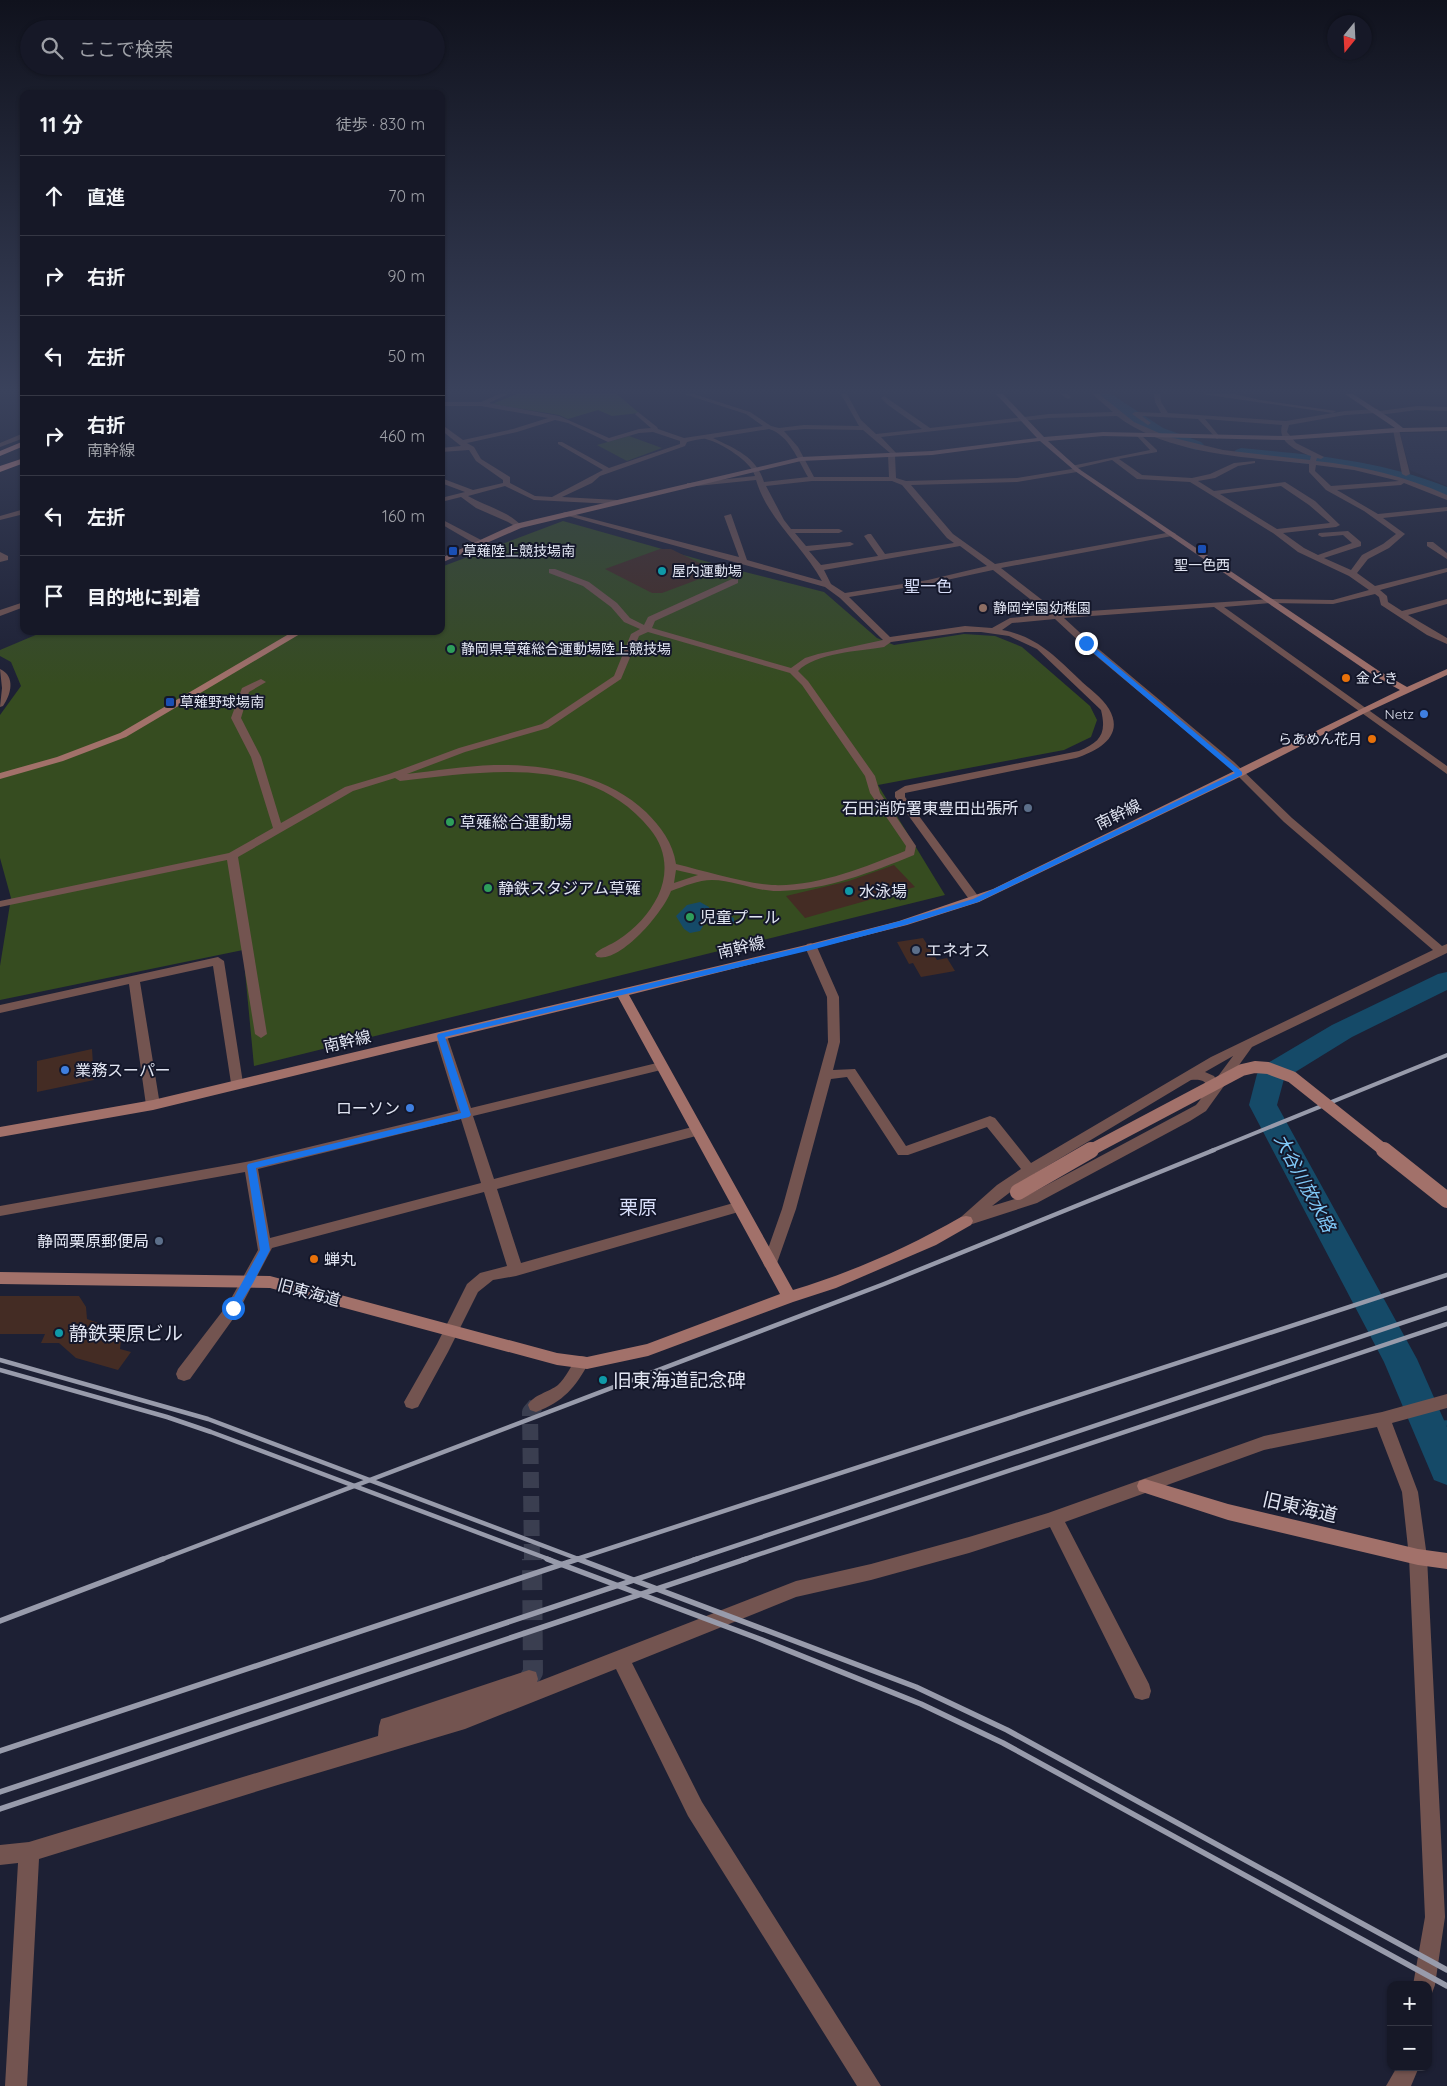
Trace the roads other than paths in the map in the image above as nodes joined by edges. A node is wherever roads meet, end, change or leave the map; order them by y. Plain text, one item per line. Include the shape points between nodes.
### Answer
1 (521, 491) edge
2 (568, 491) edge
3 (662, 491) edge
4 (765, 491) edge
5 (912, 491) edge
6 (1109, 491) edge
7 (1218, 491) edge
8 (1293, 491) edge
9 (1336, 491) edge
10 (1435, 491) edge
11 (474, 492) edge
12 (1212, 492) joint
13 (462, 495) junction
14 (1447, 498) edge
15 (445, 499) edge
16 (552, 500) junction
17 (614, 502) junction
18 (1447, 510) edge
19 (20, 513) edge
20 (565, 514) junction
21 (728, 516) dead end
22 (1376, 516) junction
23 (0, 518) edge
24 (445, 523) edge
25 (518, 526) junction
26 (1276, 530) junction
27 (790, 531) junction
28 (838, 531) dead end
29 (1172, 534) junction
30 (868, 536) dead end
31 (1285, 538) junction
32 (480, 543) junction
33 (850, 544) dead end
34 (960, 544) junction
35 (1430, 544) dead end
36 (804, 549) junction
37 (0, 554) edge
38 (883, 558) junction
39 (1317, 558) junction
40 (1447, 558) edge
41 (445, 559) edge
42 (0, 560) edge
43 (744, 561) junction
44 (994, 567) junction
45 (819, 568) junction
46 (1447, 570) edge
47 (552, 571) dead end
48 (1352, 574) junction
49 (735, 581) dead end
50 (828, 585) junction
51 (1375, 590) junction
52 (843, 596) junction
53 (1270, 601) junction
54 (1447, 601) edge
55 (1216, 605) junction
56 (20, 606) edge
57 (0, 613) edge
58 (1401, 614) junction
59 (1056, 616) junction
60 (647, 629) junction
61 (994, 631) junction
62 (294, 635) edge
63 (888, 640) junction
64 (1447, 641) edge
65 (794, 671) junction
66 (0, 672) edge
67 (1447, 672) edge
68 (261, 682) dead end
69 (1408, 691) junction
70 (0, 704) edge
71 (1362, 711) junction
72 (1447, 771) edge
73 (1240, 773) junction
74 (0, 776) edge
75 (380, 780) junction
76 (278, 829) junction
77 (232, 856) junction
78 (671, 866) junction
79 (717, 877) junction
80 (666, 889) junction
81 (975, 900) junction
82 (0, 904) edge
83 (811, 947) junction
84 (1444, 949) edge
85 (601, 954) dead end
86 (134, 980) junction
87 (621, 992) junction
88 (0, 1009) edge
89 (261, 1034) dead end
90 (441, 1036) junction
91 (1251, 1043) junction
92 (662, 1066) junction
93 (825, 1074) junction
94 (1187, 1077) junction
95 (237, 1083) junction
96 (1212, 1094) junction
97 (153, 1105) junction
98 (466, 1115) junction
99 (696, 1131) junction
100 (0, 1132) edge
101 (251, 1166) junction
102 (1029, 1170) junction
103 (488, 1186) junction
104 (1447, 1200) edge
105 (738, 1207) junction
106 (0, 1211) edge
107 (966, 1221) junction
108 (264, 1246) junction
109 (770, 1263) junction
110 (516, 1270) junction
111 (0, 1278) edge
112 (250, 1280) junction
113 (789, 1297) junction
114 (452, 1330) junction
115 (581, 1362) junction
116 (184, 1374) dead end
117 (1447, 1401) edge
118 (412, 1402) dead end
119 (536, 1405) dead end
120 (1387, 1418) junction
121 (1145, 1486) junction
122 (1054, 1518) junction
123 (1418, 1556) junction
124 (1447, 1561) edge
125 (621, 1660) junction
126 (529, 1679) dead end
127 (1142, 1691) dead end
128 (388, 1742) junction
129 (29, 1852) junction
130 (0, 1855) edge
131 (1425, 1981) edge
132 (1407, 2071) edge
133 (16, 2086) edge
134 (870, 2086) edge
135 (1397, 2086) edge

1 - 16 street via 534,498
2 - 16 street
3 - 17 street
4 - 27 street
5 - 34 street
6 - 29 street
7 - 12 street
8 - 26 street via 1336,525
9 - 22 street
10 - 14 street
11 - 13 street
12 - 26 street
13 - 15 street
13 - 25 street
16 - 17 street
17 - 20 street
18 - 22 street
19 - 23 street
20 - 25 street
20 - 43 street
21 - 43 street
22 - 48 street via 1401,534 1365,557
24 - 32 street
25 - 32 street
26 - 31 street
27 - 28 street
27 - 36 street
29 - 44 street
29 - 53 street
30 - 38 street
31 - 39 street
31 - 39 street via 1345,533 1358,544
32 - 41 street
33 - 36 street
34 - 38 street
34 - 44 street
35 - 40 street
36 - 45 street
37 - 42 street via 5,558
38 - 45 street
39 - 48 street
43 - 50 street
44 - 52 street
44 - 59 street
45 - 50 street
46 - 51 street
47 - 60 street via 586,584 614,605 627,620
48 - 51 street
49 - 60 street via 651,619
50 - 52 street
51 - 53 street via 1333,602
51 - 58 street via 1383,596 1384,602
52 - 63 street
53 - 55 street
53 - 69 street
54 - 58 street
55 - 59 street
55 - 71 street
56 - 57 street
58 - 64 street
59 - 61 street via 1010,621
59 - 73 street
60 - 65 street
60 - 75 street via 635,634 618,677 545,726 462,750
61 - 63 street via 965,629
61 - 81 street via 1011,634 1040,647 1105,709 1110,721 1108,733 1101,743 1073,756 900,792 900,798
62 - 74 street via 123,735 60,759
63 - 65 street via 884,644 809,659 796,666
65 - 79 street via 870,776 875,793 911,846 910,853 793,887 759,886
66 - 70 street via 7,684
67 - 69 street, 南幹線
68 - 76 street via 245,690 236,718 256,757
69 - 71 street, 南幹線
71 - 72 street
71 - 73 street, 南幹線
73 - 81 street, 南幹線
73 - 84 street via 1288,820
75 - 76 street via 349,789
75 - 78 street via 496,768 541,771 580,780 616,796 648,819 658,831
76 - 77 street
77 - 82 street
77 - 89 street
78 - 79 street
78 - 80 street
79 - 80 street via 696,879
80 - 85 street via 654,914 642,927 621,944
81 - 83 street, 南幹線
83 - 87 street, 南幹線
83 - 93 street via 833,997 834,1042
84 - 91 street
86 - 88 street
86 - 95 street via 218,962
86 - 97 street
87 - 90 street, 南幹線
87 - 92 street
90 - 95 street, 南幹線
90 - 98 street
91 - 94 street
91 - 96 street
92 - 98 street
92 - 99 street
93 - 102 street via 850,1072 903,1152 990,1121
93 - 109 street via 789,1209
94 - 96 street via 1200,1075 1209,1079 1213,1086
94 - 102 street
95 - 97 street, 南幹線
96 - 107 street via 1201,1108 1185,1118 1032,1198
97 - 100 street, 南幹線
98 - 101 street
98 - 103 street
99 - 103 street
99 - 105 street
101 - 106 street
101 - 108 street
102 - 107 street
103 - 108 street
103 - 110 street
104 - 107 street, bridge via 1281,1070 1255,1066 1114,1137
105 - 109 street
105 - 110 street
107 - 113 street, 旧東海道 via 890,1260 832,1284
108 - 112 street
109 - 113 street
110 - 114 street via 487,1274 478,1280
111 - 112 street, 旧東海道
112 - 114 street, 旧東海道 via 291,1286
112 - 116 street
113 - 115 street, 旧東海道 via 648,1350
114 - 115 street, 旧東海道 via 557,1359
114 - 118 street
115 - 119 street via 571,1382 559,1395
117 - 120 street
120 - 121 street via 1264,1443
120 - 123 street via 1410,1492
121 - 122 street
121 - 123 street, 旧東海道 via 1228,1512
122 - 125 street via 872,1572 796,1589
122 - 127 street
123 - 124 street, 旧東海道
123 - 131 street via 1435,1918
125 - 128 street via 465,1720
125 - 134 street via 695,1809
126 - 128 street via 388,1726
128 - 129 street
129 - 130 street
129 - 133 street
132 - 135 street

